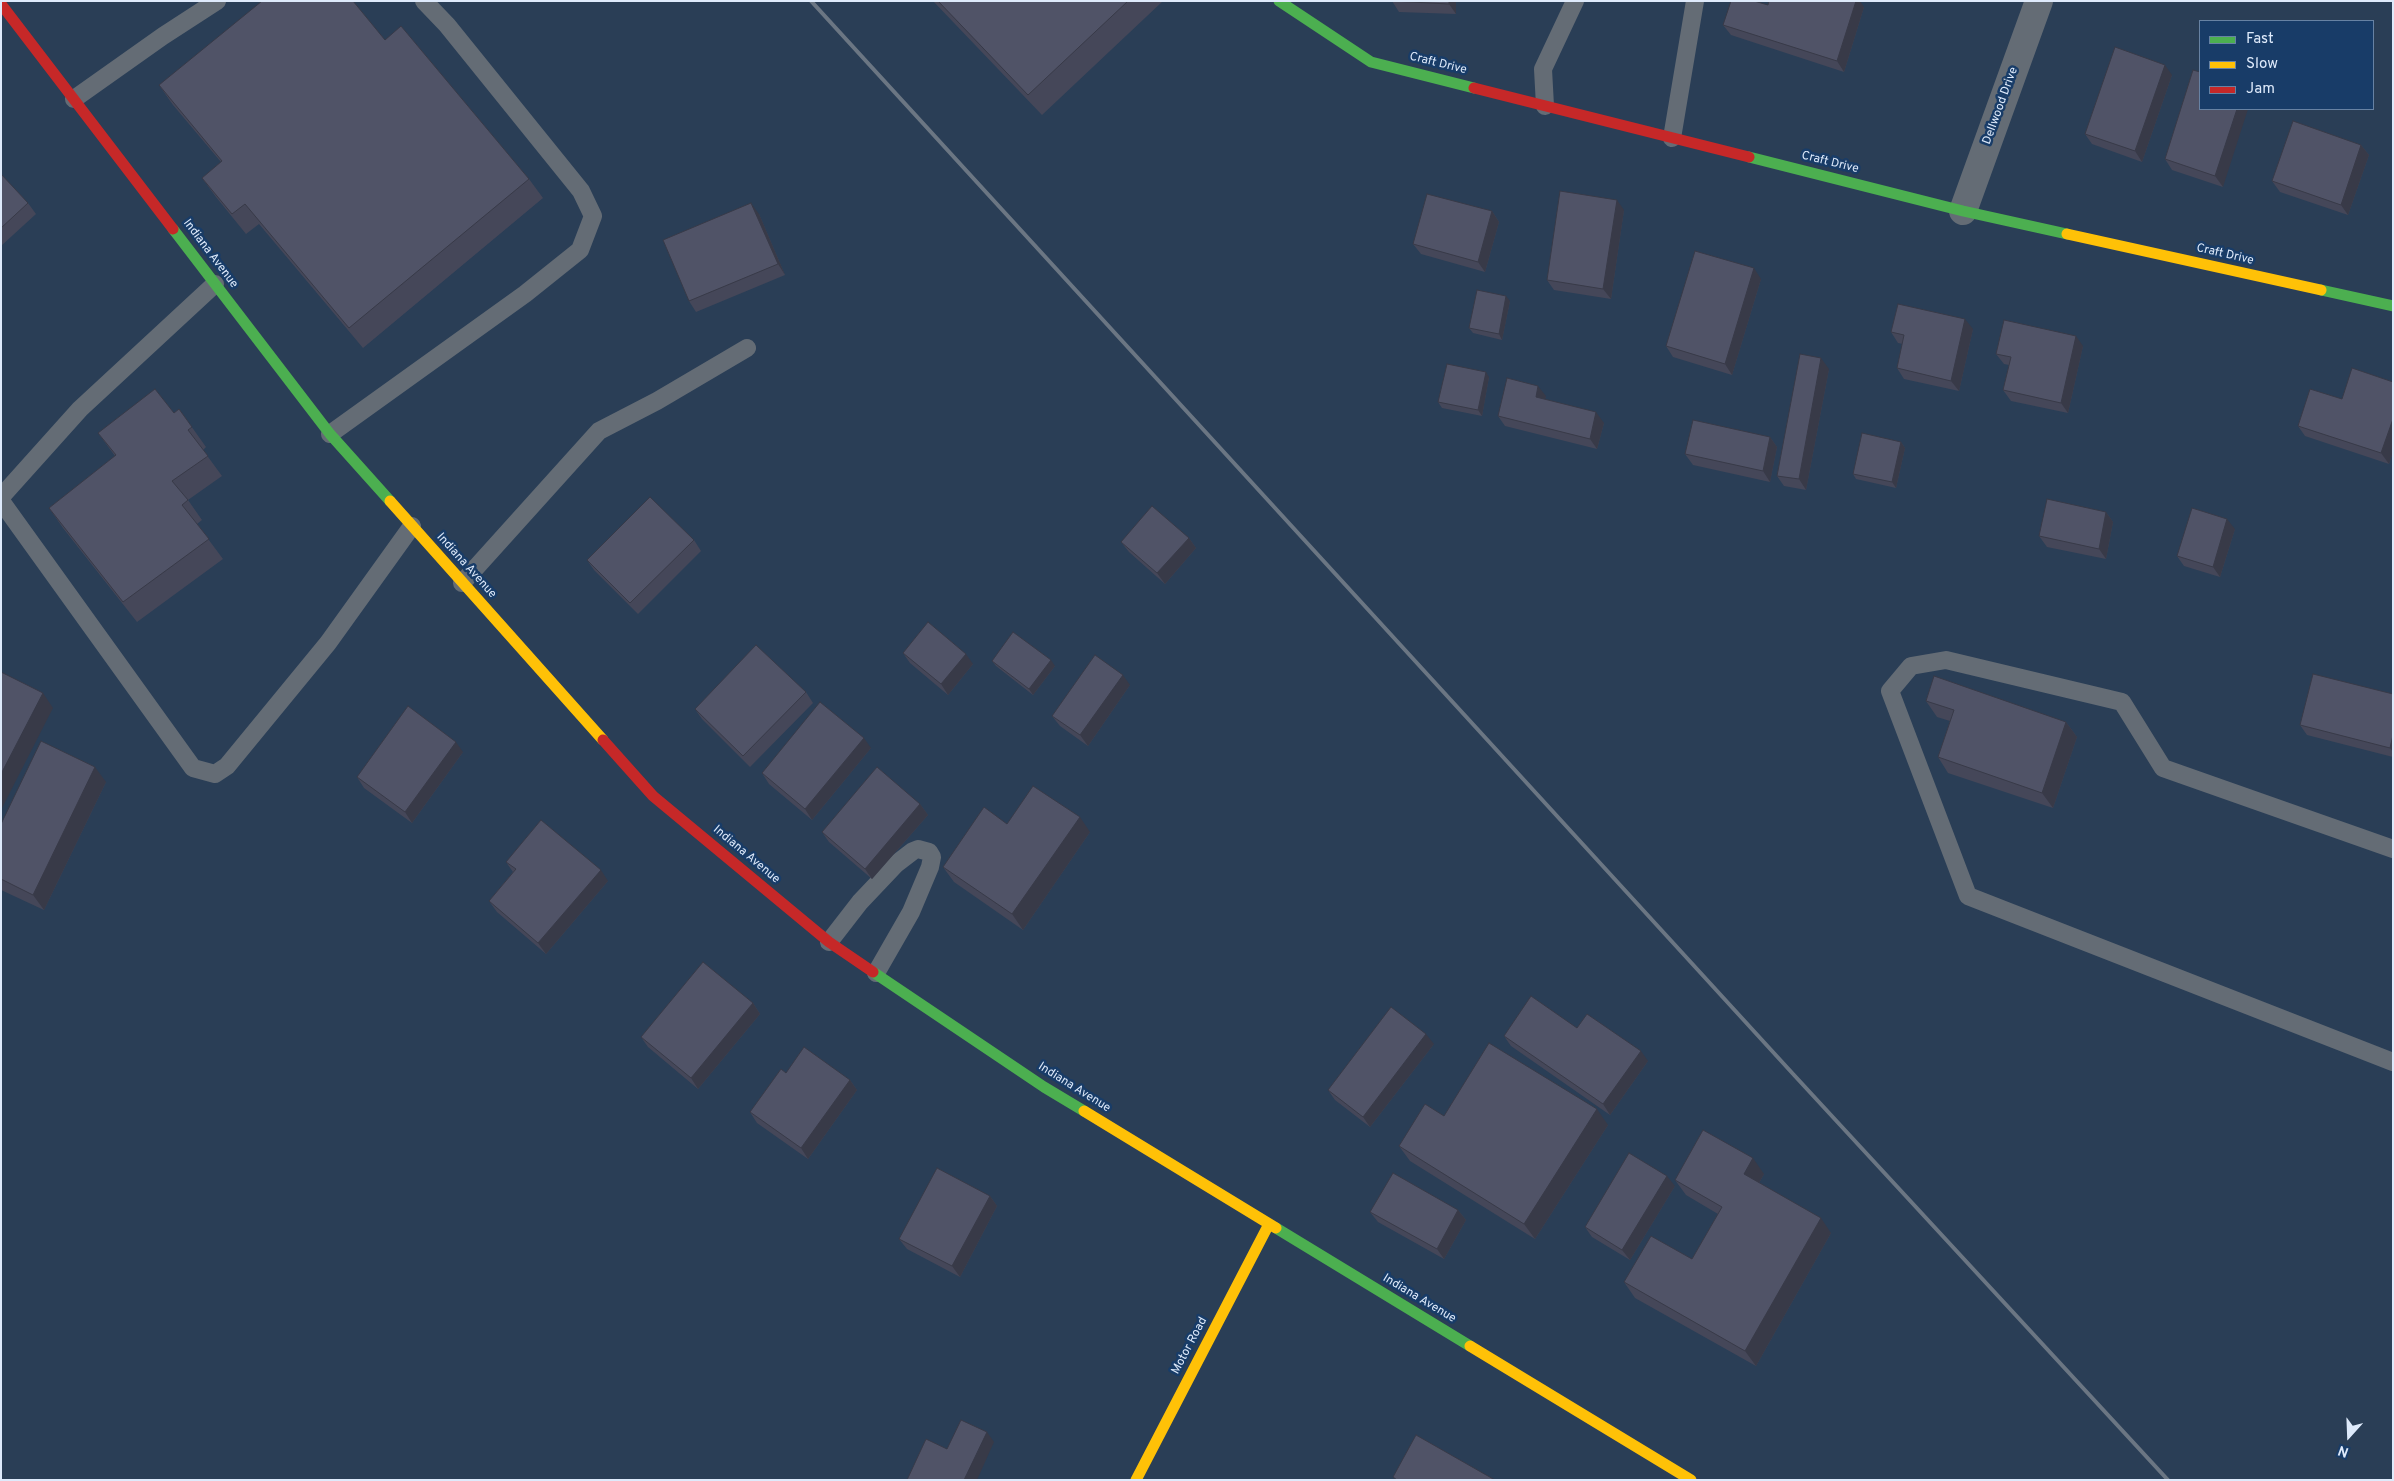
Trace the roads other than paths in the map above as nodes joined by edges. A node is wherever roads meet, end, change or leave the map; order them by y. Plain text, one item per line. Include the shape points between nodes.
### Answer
1 (217, 1) edge
2 (424, 1) edge
3 (1279, 1) edge
4 (1575, 1) edge
5 (1694, 1) edge
6 (2039, 1) edge
7 (1, 4) edge
8 (74, 99) junction
9 (1545, 106) junction
10 (1672, 138) junction
11 (1963, 211) junction
12 (215, 284) junction
13 (2393, 306) edge
14 (747, 348) dead end
15 (330, 434) junction
16 (1, 497) edge
17 (1, 502) edge
18 (412, 526) junction
19 (462, 583) junction
20 (2393, 849) edge
21 (829, 942) junction
22 (876, 973) junction
23 (2393, 1062) edge
24 (1269, 1224) junction
25 (1136, 1480) edge
26 (1691, 1480) edge

1 - 8 lane
2 - 15 lane via 581,191 593,216 580,250 525,294
3 - 9 main road, Craft Drive via 1371,62
4 - 9 lane via 1543,69
5 - 10 lane
6 - 11 street, Dellwood Drive
7 - 8 main road, Indiana Avenue
8 - 12 main road, Indiana Avenue
9 - 10 main road, Craft Drive
10 - 11 main road, Craft Drive
11 - 13 main road, Craft Drive
12 - 15 main road, Indiana Avenue
12 - 16 lane via 80,409
14 - 19 lane via 599,431
15 - 18 main road, Indiana Avenue
17 - 18 lane via 193,768 214,774 227,766 328,643
18 - 19 main road, Indiana Avenue
19 - 21 main road, Indiana Avenue via 653,796
20 - 23 lane via 2164,768 2122,702 1946,660 1911,666 1890,691 1968,896
21 - 22 main road, Indiana Avenue
21 - 22 lane via 860,902 896,864 918,849 929,852 932,857 930,867 911,912
22 - 24 main road, Indiana Avenue via 1044,1087
24 - 25 main road, Motor Road
24 - 26 main road, Indiana Avenue

